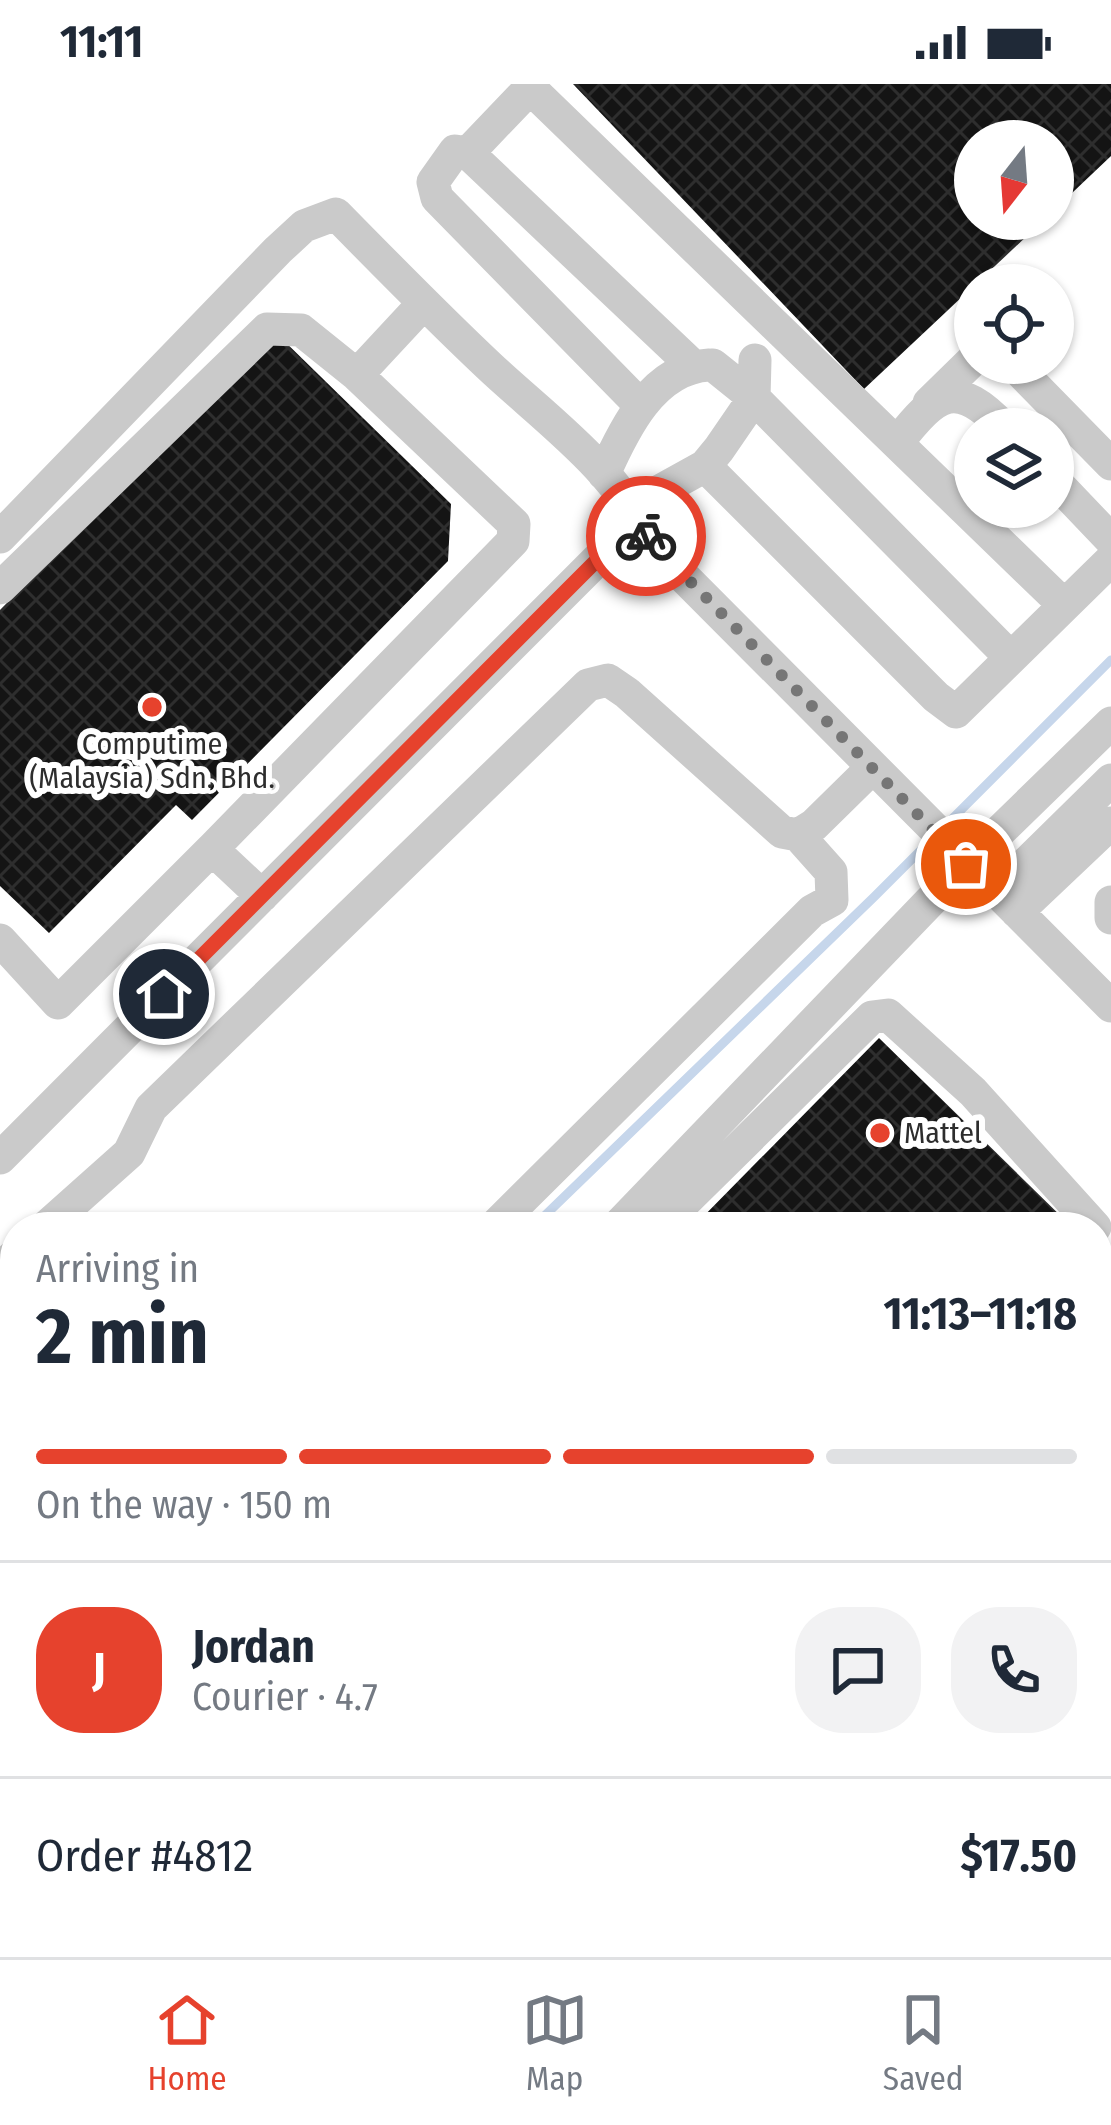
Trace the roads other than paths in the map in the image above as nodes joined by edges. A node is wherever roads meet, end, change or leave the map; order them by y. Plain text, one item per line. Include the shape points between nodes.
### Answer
1 (529, 86) edge
2 (468, 153) junction
3 (423, 304) junction
4 (784, 334) junction
5 (755, 360) junction
6 (703, 365) junction
7 (357, 375) junction
8 (954, 379) edge
9 (1033, 384) edge
10 (754, 398) junction
11 (641, 406) junction
12 (925, 407) junction
13 (986, 408) edge
14 (897, 443) junction
15 (1111, 464) edge
16 (705, 466) junction
17 (604, 474) junction
18 (1074, 501) edge
19 (636, 511) junction
20 (0, 537) edge
21 (1111, 540) edge
22 (1111, 560) edge
23 (0, 588) edge
24 (1064, 605) junction
25 (1011, 658) junction
26 (1111, 723) edge
27 (871, 769) junction
28 (1111, 779) edge
29 (1111, 823) edge
30 (798, 835) junction
31 (212, 849) junction
32 (966, 864) junction
33 (262, 896) junction
34 (1007, 902) junction
35 (1111, 902) edge
36 (1111, 918) edge
37 (0, 940) edge
38 (1111, 1006) edge
39 (0, 1158) edge
40 (63, 1212) edge
41 (509, 1212) edge
42 (631, 1212) edge
43 (674, 1212) edge
44 (1083, 1212) edge

1 - 2 street
1 - 4 street
2 - 6 street
2 - 11 street via 455,152 433,182 437,198
3 - 7 street
3 - 17 street
3 - 20 street via 336,214 304,226
4 - 5 street
4 - 14 street
5 - 6 street
5 - 10 street
6 - 10 street
6 - 11 street
7 - 23 street via 301,330 267,329
7 - 31 street via 514,524 513,542
8 - 12 street
9 - 15 street
10 - 16 street
10 - 25 street
11 - 17 street
12 - 13 street via 947,396
12 - 14 street
14 - 24 street
16 - 19 street
16 - 25 street via 956,712
17 - 19 street
18 - 21 street
19 - 27 street via 649,542
19 - 33 street via 610,547
22 - 24 street
24 - 25 street
26 - 32 street
27 - 30 street
27 - 32 street
28 - 34 street
29 - 34 street
30 - 40 street via 782,832 627,692 608,680 588,685 152,1108 129,1153
30 - 41 street via 831,872 832,899
31 - 33 street
31 - 37 street via 58,1003
32 - 34 street
32 - 42 street
33 - 39 street
34 - 38 street
35 - 36 street
43 - 44 street via 872,1017 888,1015 974,1092

